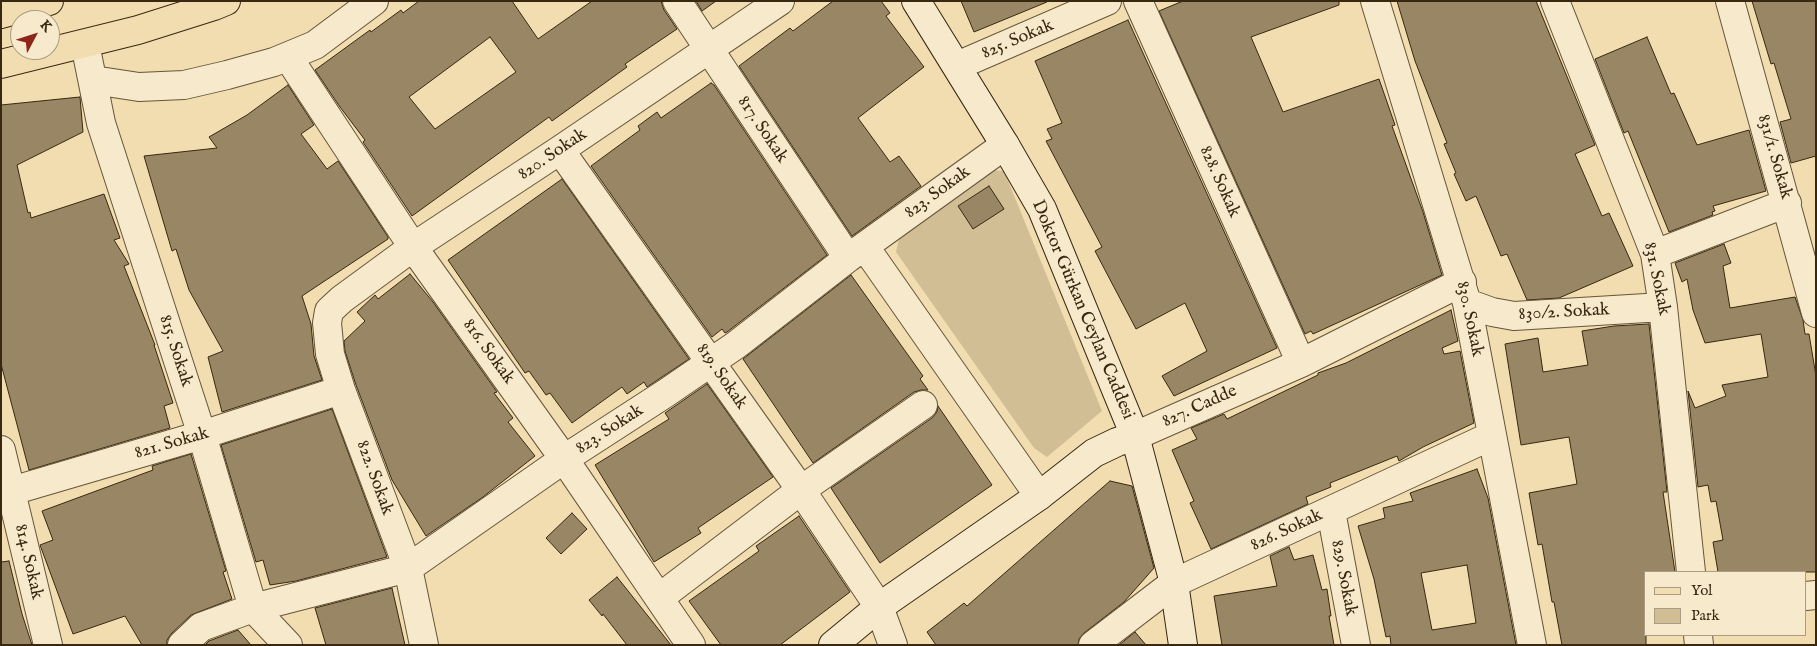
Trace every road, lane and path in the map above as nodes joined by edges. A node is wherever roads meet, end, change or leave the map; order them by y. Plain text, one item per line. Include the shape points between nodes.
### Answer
1 (49, 1) edge
2 (226, 1) edge
3 (374, 1) edge
4 (677, 1) edge
5 (780, 1) edge
6 (916, 1) edge
7 (1108, 1) edge
8 (1138, 1) edge
9 (1376, 1) edge
10 (1555, 1) edge
11 (1730, 1) edge
12 (1, 14) edge
13 (85, 44) junction
14 (709, 51) junction
15 (288, 57) junction
16 (1, 64) edge
17 (956, 66) junction
18 (93, 80) junction
19 (1005, 145) junction
20 (560, 150) junction
21 (1787, 203) junction
22 (413, 247) junction
23 (857, 252) junction
24 (1655, 254) junction
25 (1465, 292) junction
26 (1663, 307) junction
27 (329, 311) joint
28 (1816, 313) edge
29 (1301, 362) junction
30 (710, 363) junction
31 (342, 390) junction
32 (923, 405) dead end
33 (202, 435) junction
34 (1135, 436) junction
35 (1491, 436) junction
36 (1, 450) edge
37 (564, 459) junction
38 (801, 490) junction
39 (6, 492) edge
40 (1039, 496) junction
41 (1330, 511) junction
42 (408, 568) junction
43 (1691, 571) edge
44 (1174, 583) junction
45 (659, 598) junction
46 (878, 607) junction
47 (253, 608) junction
48 (48, 645) edge
49 (182, 645) edge
50 (288, 645) edge
51 (424, 645) edge
52 (692, 645) edge
53 (833, 645) edge
54 (893, 645) edge
55 (1093, 645) edge
56 (1183, 645) edge
57 (1356, 645) edge
58 (1532, 645) edge

1 - 12 main road
2 - 13 main road
3 - 15 street via 315,45
4 - 14 street, 817. Sokak
5 - 14 street, 820. Sokak
6 - 17 street, Doktor Gürkan Ceylan Caddesi
7 - 17 street, 825. Sokak
8 - 29 street, 828. Sokak
9 - 25 street, 830. Sokak
10 - 24 street, 831. Sokak
11 - 21 street, 831/1. Sokak
13 - 16 main road
13 - 18 street, 815. Sokak
14 - 20 street, 820. Sokak
14 - 23 street, 817. Sokak
15 - 18 street via 184,85 138,87
15 - 22 street, 816. Sokak
17 - 19 street, Doktor Gürkan Ceylan Caddesi
18 - 33 street, 815. Sokak via 101,123
19 - 23 street, 823. Sokak
19 - 34 street, Doktor Gürkan Ceylan Caddesi via 1042,209
20 - 22 street, 820. Sokak
20 - 30 street, 819. Sokak
21 - 24 street
21 - 28 street, 831/1. Sokak
22 - 27 street, 820. Sokak
22 - 37 street, 816. Sokak
23 - 30 street, 823. Sokak
23 - 40 street, 817. Sokak
24 - 26 street, 831. Sokak
25 - 26 street, 830/2. Sokak via 1492,312 1514,316
25 - 29 street, 827. Cadde
25 - 35 street, 830. Sokak
26 - 43 street, 831. Sokak
27 - 31 street, 822. Sokak via 330,354
29 - 34 street, 827. Cadde
30 - 37 street, 823. Sokak
30 - 38 street, 819. Sokak
31 - 33 street, 821. Sokak
31 - 42 street, 822. Sokak
32 - 38 street
33 - 39 street, 821. Sokak
33 - 47 street, 815. Sokak
34 - 40 street, 827. Cadde via 1094,453
34 - 44 street, Doktor Gürkan Ceylan Caddesi
35 - 41 street, 826. Sokak
35 - 58 street, 830. Sokak
36 - 39 street, 814. Sokak
37 - 42 street, 823. Sokak
37 - 45 street, 816. Sokak
38 - 45 street
38 - 46 street, 819. Sokak
39 - 48 street, 814. Sokak
40 - 46 street, 827. Cadde
41 - 44 street, 826. Sokak
41 - 57 street, 829. Sokak
42 - 47 street, 823. Sokak
42 - 51 street, 822. Sokak
44 - 55 street, 826. Sokak
44 - 56 street, Doktor Gürkan Ceylan Caddesi
45 - 52 street, 816. Sokak
46 - 53 street, 827. Cadde
46 - 54 street, 819. Sokak
47 - 49 street, 823. Sokak via 201,627
47 - 50 street, 815. Sokak

